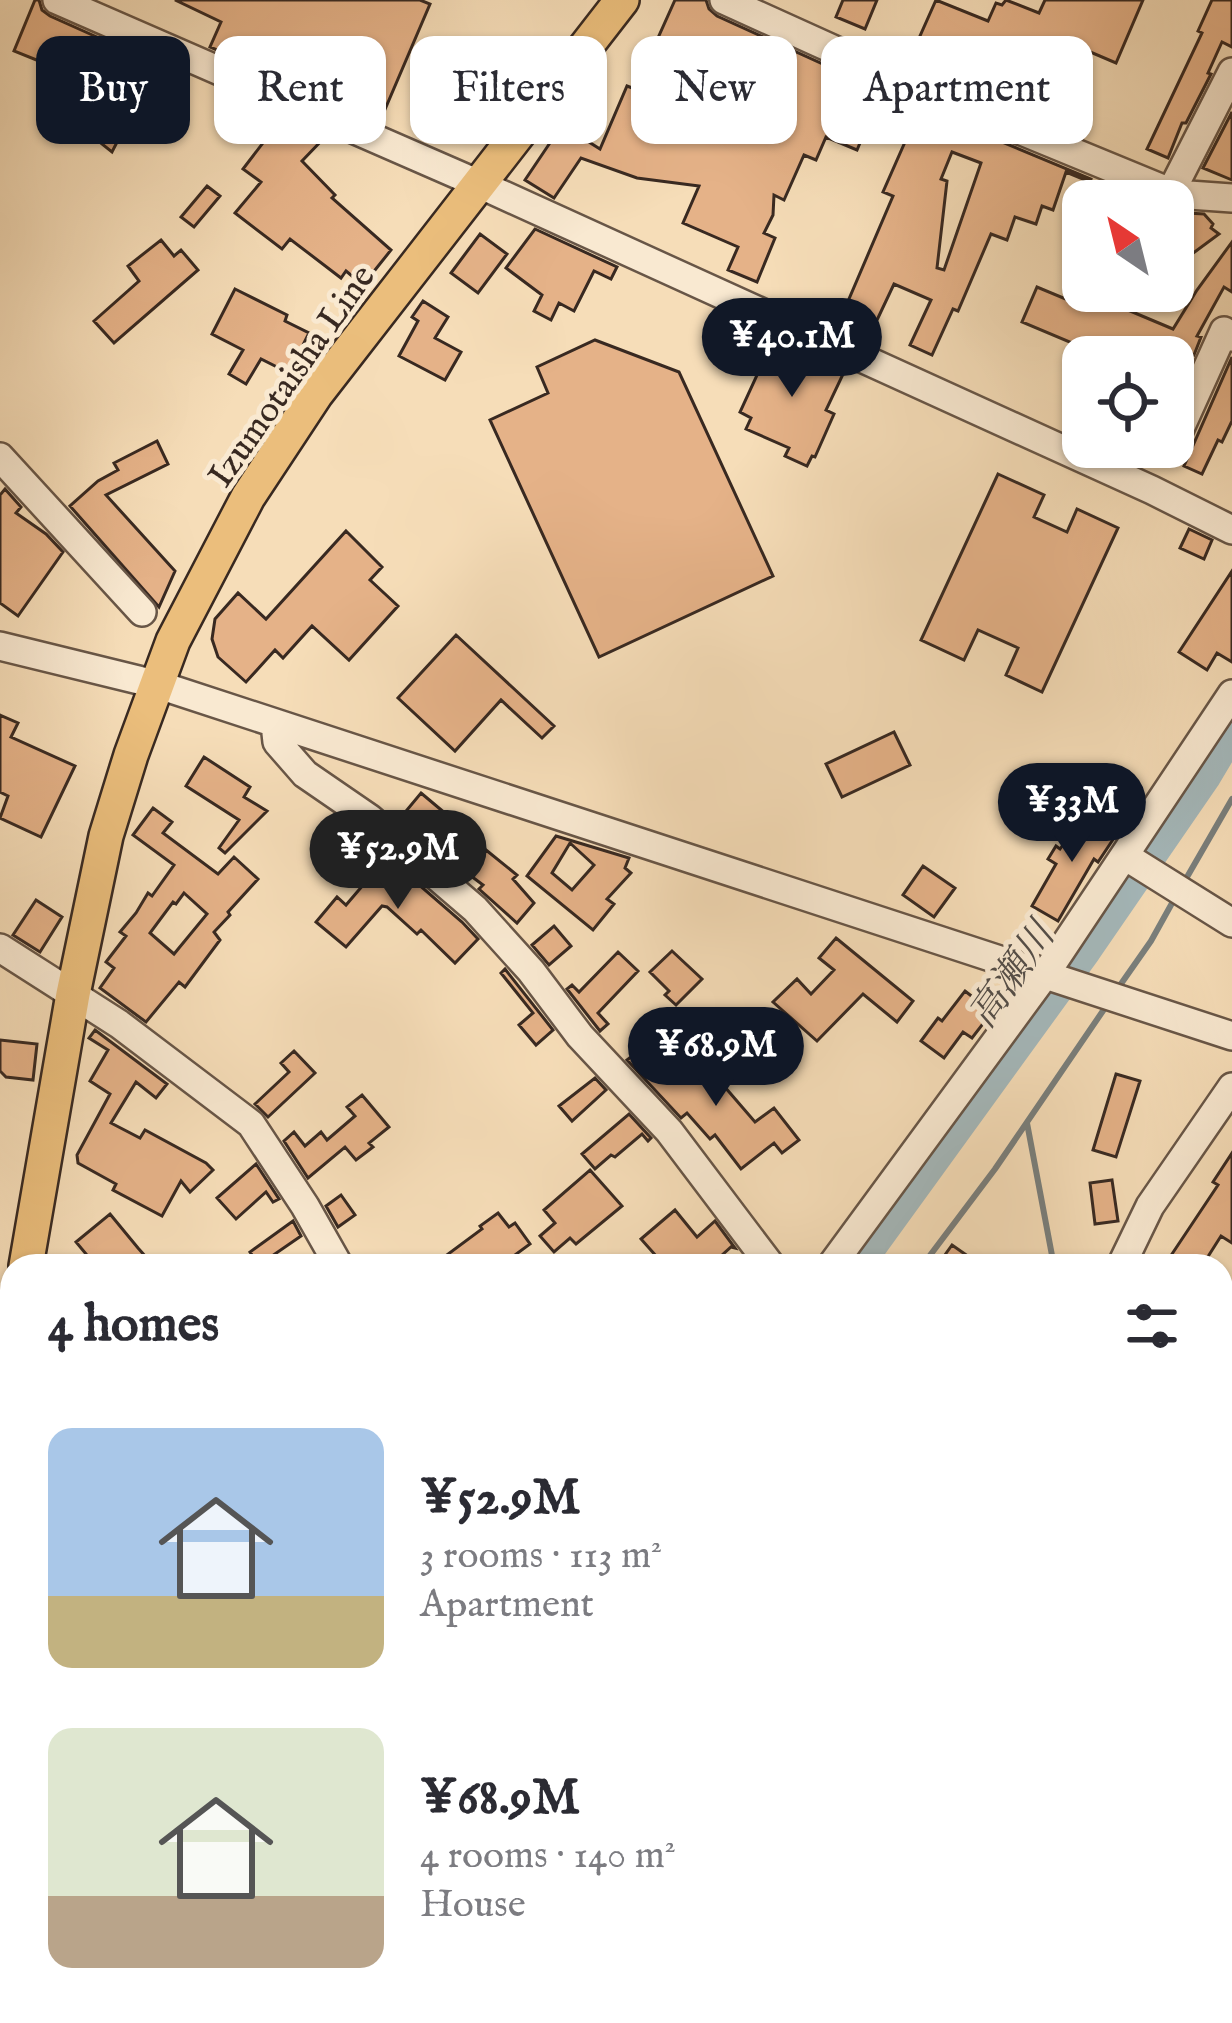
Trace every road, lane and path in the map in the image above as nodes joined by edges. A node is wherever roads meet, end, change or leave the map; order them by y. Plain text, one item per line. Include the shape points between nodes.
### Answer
1 (57, 0) edge
2 (622, 0) edge
3 (724, 0) edge
4 (115, 12) edge
5 (1232, 72) edge
6 (1142, 180) edge
7 (1177, 180) edge
8 (478, 184) junction
9 (1194, 194) edge
10 (1232, 198) edge
11 (1232, 337) edge
12 (1194, 397) edge
13 (1, 460) edge
14 (1162, 468) edge
15 (1152, 490) junction
16 (1232, 530) edge
17 (142, 612) dead end
18 (0, 646) edge
19 (159, 685) junction
20 (1232, 694) edge
21 (275, 724) junction
22 (1125, 856) junction
23 (1232, 923) edge
24 (0, 948) edge
25 (1044, 976) junction
26 (73, 994) junction
27 (1232, 1036) edge
28 (1232, 1087) edge
29 (28, 1254) edge
30 (332, 1254) edge
31 (762, 1254) edge
32 (840, 1254) edge
33 (1127, 1254) edge

1 - 4 street
2 - 8 main road, Izumotaisha Line
3 - 6 street
4 - 8 street
5 - 7 street
8 - 15 street
8 - 19 main road, Izumotaisha Line via 316,394 248,497 173,641
9 - 10 street
11 - 12 street via 1224,331
13 - 17 street
14 - 15 street
15 - 16 street
18 - 19 street
19 - 21 street
19 - 26 main road, Izumotaisha Line via 106,836
20 - 22 street
21 - 25 street
21 - 31 street via 277,742 305,774 475,908 669,1131
22 - 23 street
22 - 25 street
24 - 26 street
25 - 27 street
25 - 32 street
26 - 29 main road, Izumotaisha Line
26 - 30 street via 250,1124
28 - 33 street

